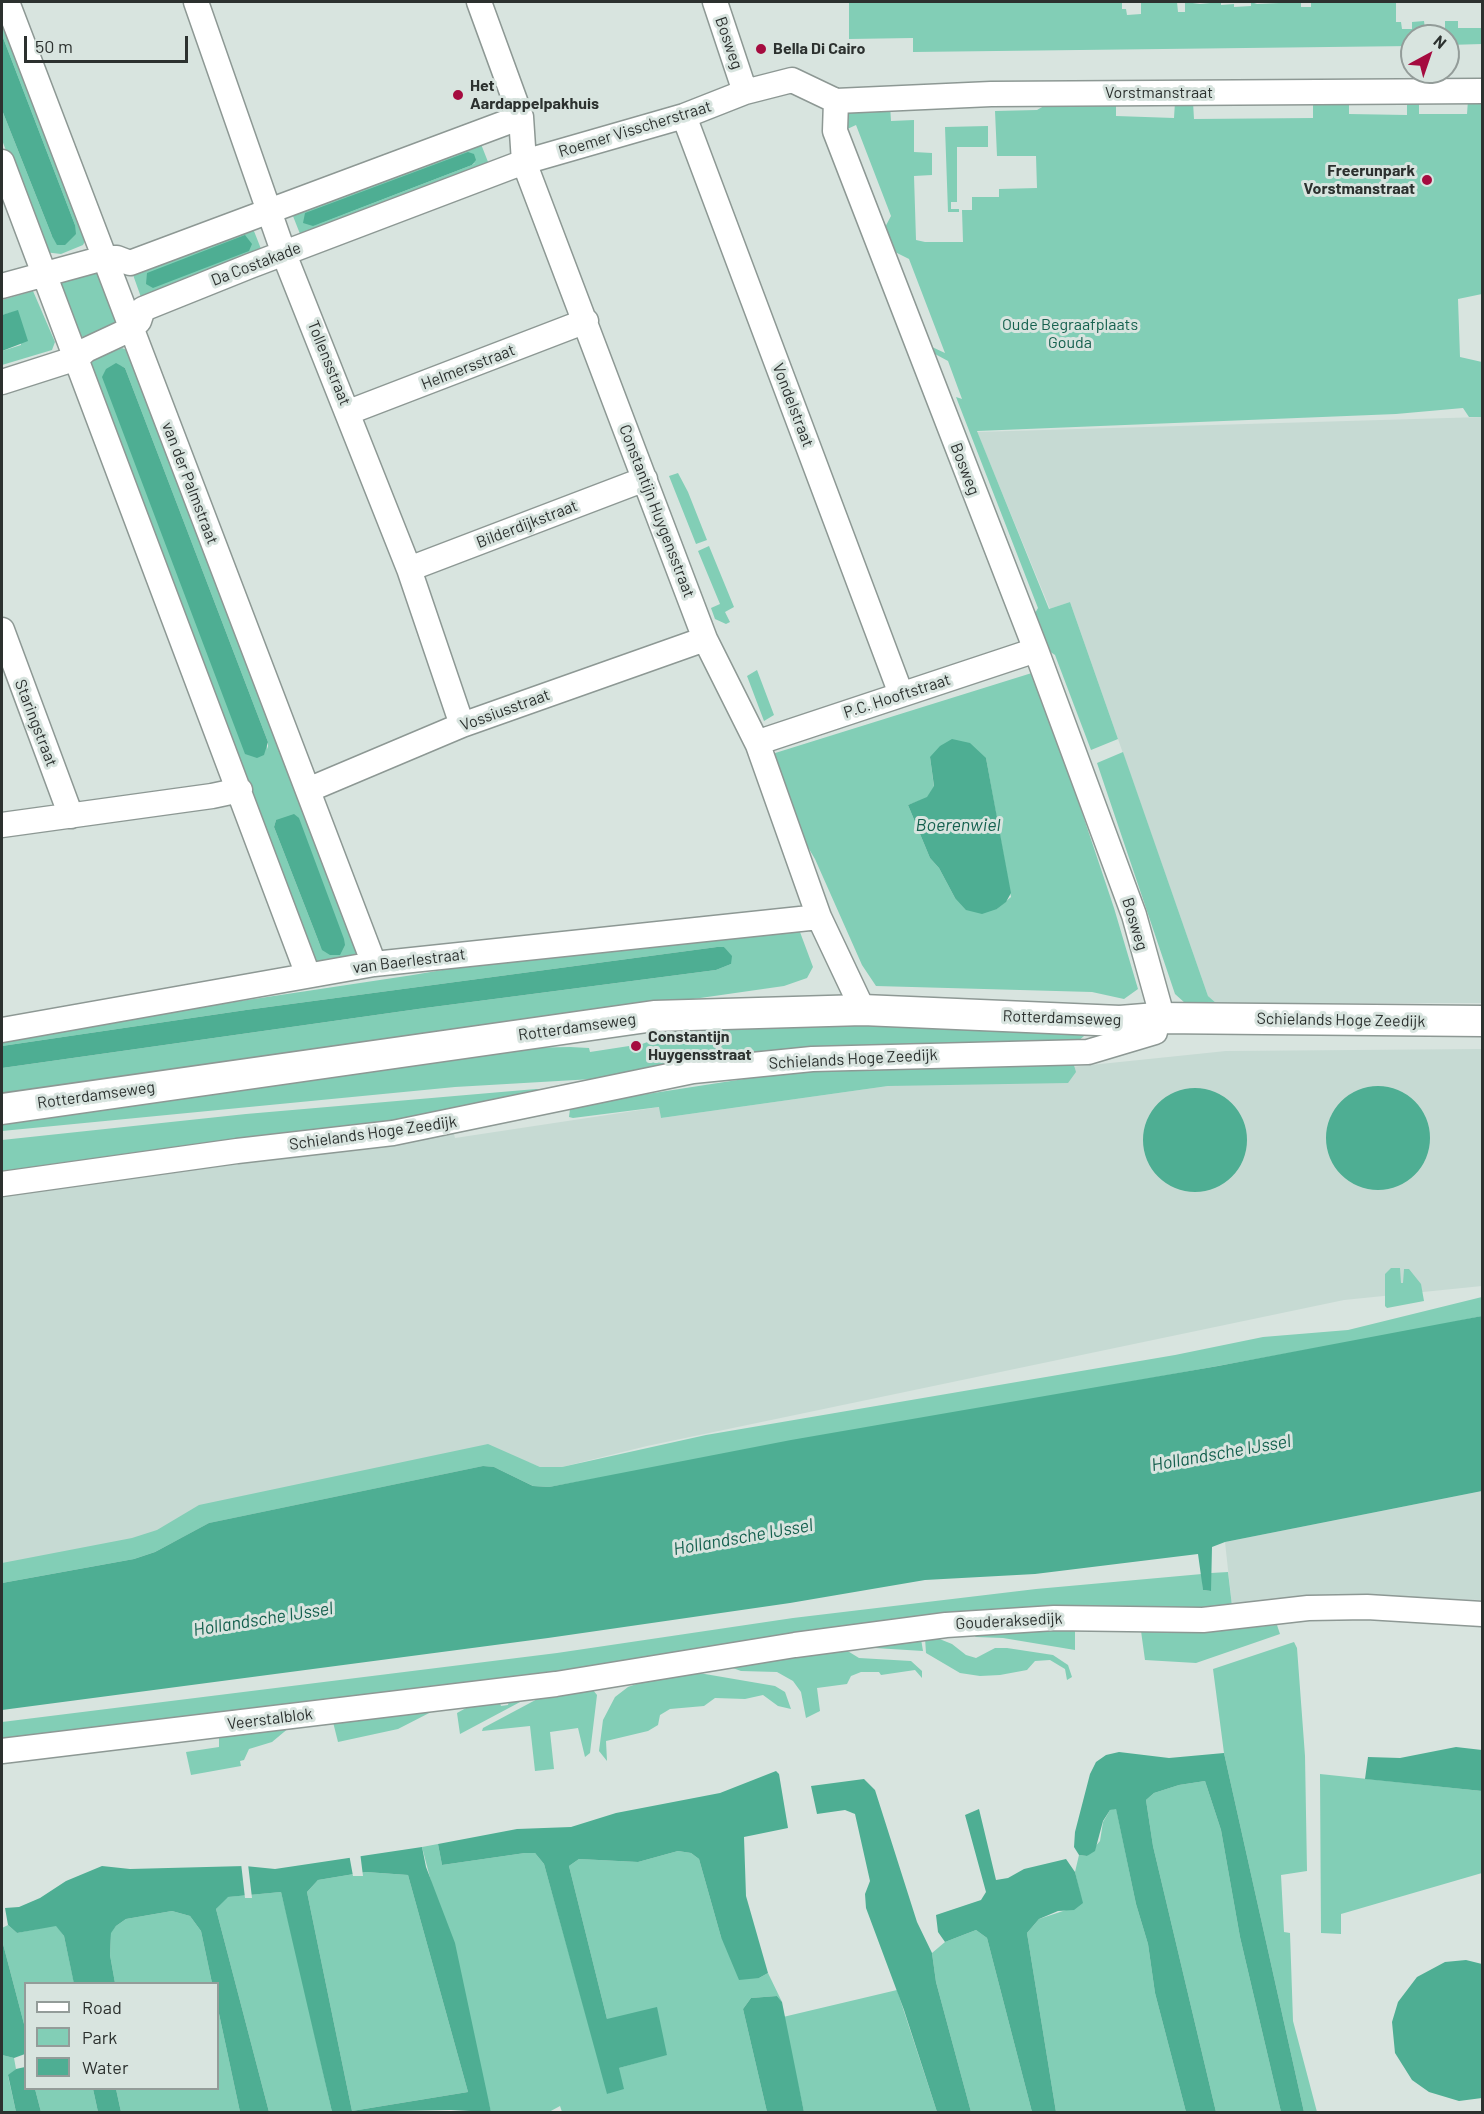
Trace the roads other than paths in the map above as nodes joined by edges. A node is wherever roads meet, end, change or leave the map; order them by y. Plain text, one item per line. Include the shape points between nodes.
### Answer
1 (7, 2) edge
2 (196, 2) edge
3 (479, 2) edge
4 (715, 2) edge
5 (1482, 91) edge
6 (746, 92) junction
7 (836, 101) junction
8 (684, 116) junction
9 (521, 117) junction
10 (2, 162) edge
11 (524, 162) junction
12 (268, 210) junction
13 (284, 254) junction
14 (105, 258) junction
15 (45, 274) junction
16 (2, 286) edge
17 (586, 321) junction
18 (131, 329) junction
19 (77, 358) junction
20 (2, 382) edge
21 (349, 412) junction
22 (645, 479) junction
23 (409, 569) junction
24 (2, 630) edge
25 (705, 639) junction
26 (1036, 650) junction
27 (901, 694) junction
28 (462, 725) junction
29 (758, 745) junction
30 (240, 790) junction
31 (308, 790) junction
32 (71, 816) junction
33 (2, 825) edge
34 (819, 917) junction
35 (374, 964) junction
36 (309, 975) junction
37 (863, 1010) junction
38 (1157, 1018) junction
39 (1482, 1022) edge
40 (2, 1030) edge
41 (2, 1109) edge
42 (2, 1184) edge
43 (1482, 1614) edge
44 (539, 1686) joint
45 (2, 1751) edge

1 - 14 street, van der Palmstraat
2 - 12 street, Tollensstraat
3 - 9 street, Constantijn Huygensstraat
4 - 6 street, Bosweg
5 - 7 street, Vorstmanstraat via 991,94
6 - 7 street, Bosweg via 792,80
6 - 8 street, Roemer Visscherstraat
7 - 26 street, Bosweg via 835,130
8 - 11 street, Roemer Visscherstraat
8 - 27 street, Vondelstraat
9 - 11 street, Constantijn Huygensstraat
9 - 12 street
10 - 15 street
11 - 13 street, Da Costakade
11 - 17 street, Constantijn Huygensstraat
12 - 13 street, Tollensstraat
12 - 14 street via 130,263
13 - 18 street, Da Costakade via 144,309
13 - 21 street, Tollensstraat
14 - 15 street
14 - 18 street, van der Palmstraat
15 - 16 street
15 - 19 street
17 - 21 street, Helmersstraat
17 - 22 street, Constantijn Huygensstraat
18 - 19 street, Da Costakade
18 - 31 street, van der Palmstraat
19 - 20 street, Da Costakade
19 - 30 street
21 - 23 street, Tollensstraat
22 - 23 street, Bilderdijkstraat
22 - 25 street, Constantijn Huygensstraat
23 - 28 street, Tollensstraat
24 - 32 street, Staringstraat
25 - 28 street, Vossiusstraat
25 - 29 street, Constantijn Huygensstraat
26 - 27 street, P.C. Hooftstraat
26 - 38 street, Bosweg via 1134,915 1159,1005
27 - 29 street, P.C. Hooftstraat
28 - 31 street, Vossiusstraat
29 - 34 street, Constantijn Huygensstraat
30 - 32 street
30 - 36 street
31 - 35 street, van der Palmstraat
32 - 33 street
34 - 35 street, van Baerlestraat
34 - 37 street, Constantijn Huygensstraat
35 - 36 street, van Baerlestraat
36 - 40 street, van Baerlestraat
37 - 38 main road, Rotterdamseweg via 1120,1021
37 - 41 main road, Rotterdamseweg via 654,1016
38 - 39 main road, Schielands Hoge Zeedijk
38 - 42 street, Schielands Hoge Zeedijk via 1155,1032 1088,1052 812,1059 693,1071 393,1133
43 - 44 street, Gouderaksedijk via 1367,1607 1308,1608 1203,1620 1103,1617 978,1623 831,1640
44 - 45 street, Veerstalblok

